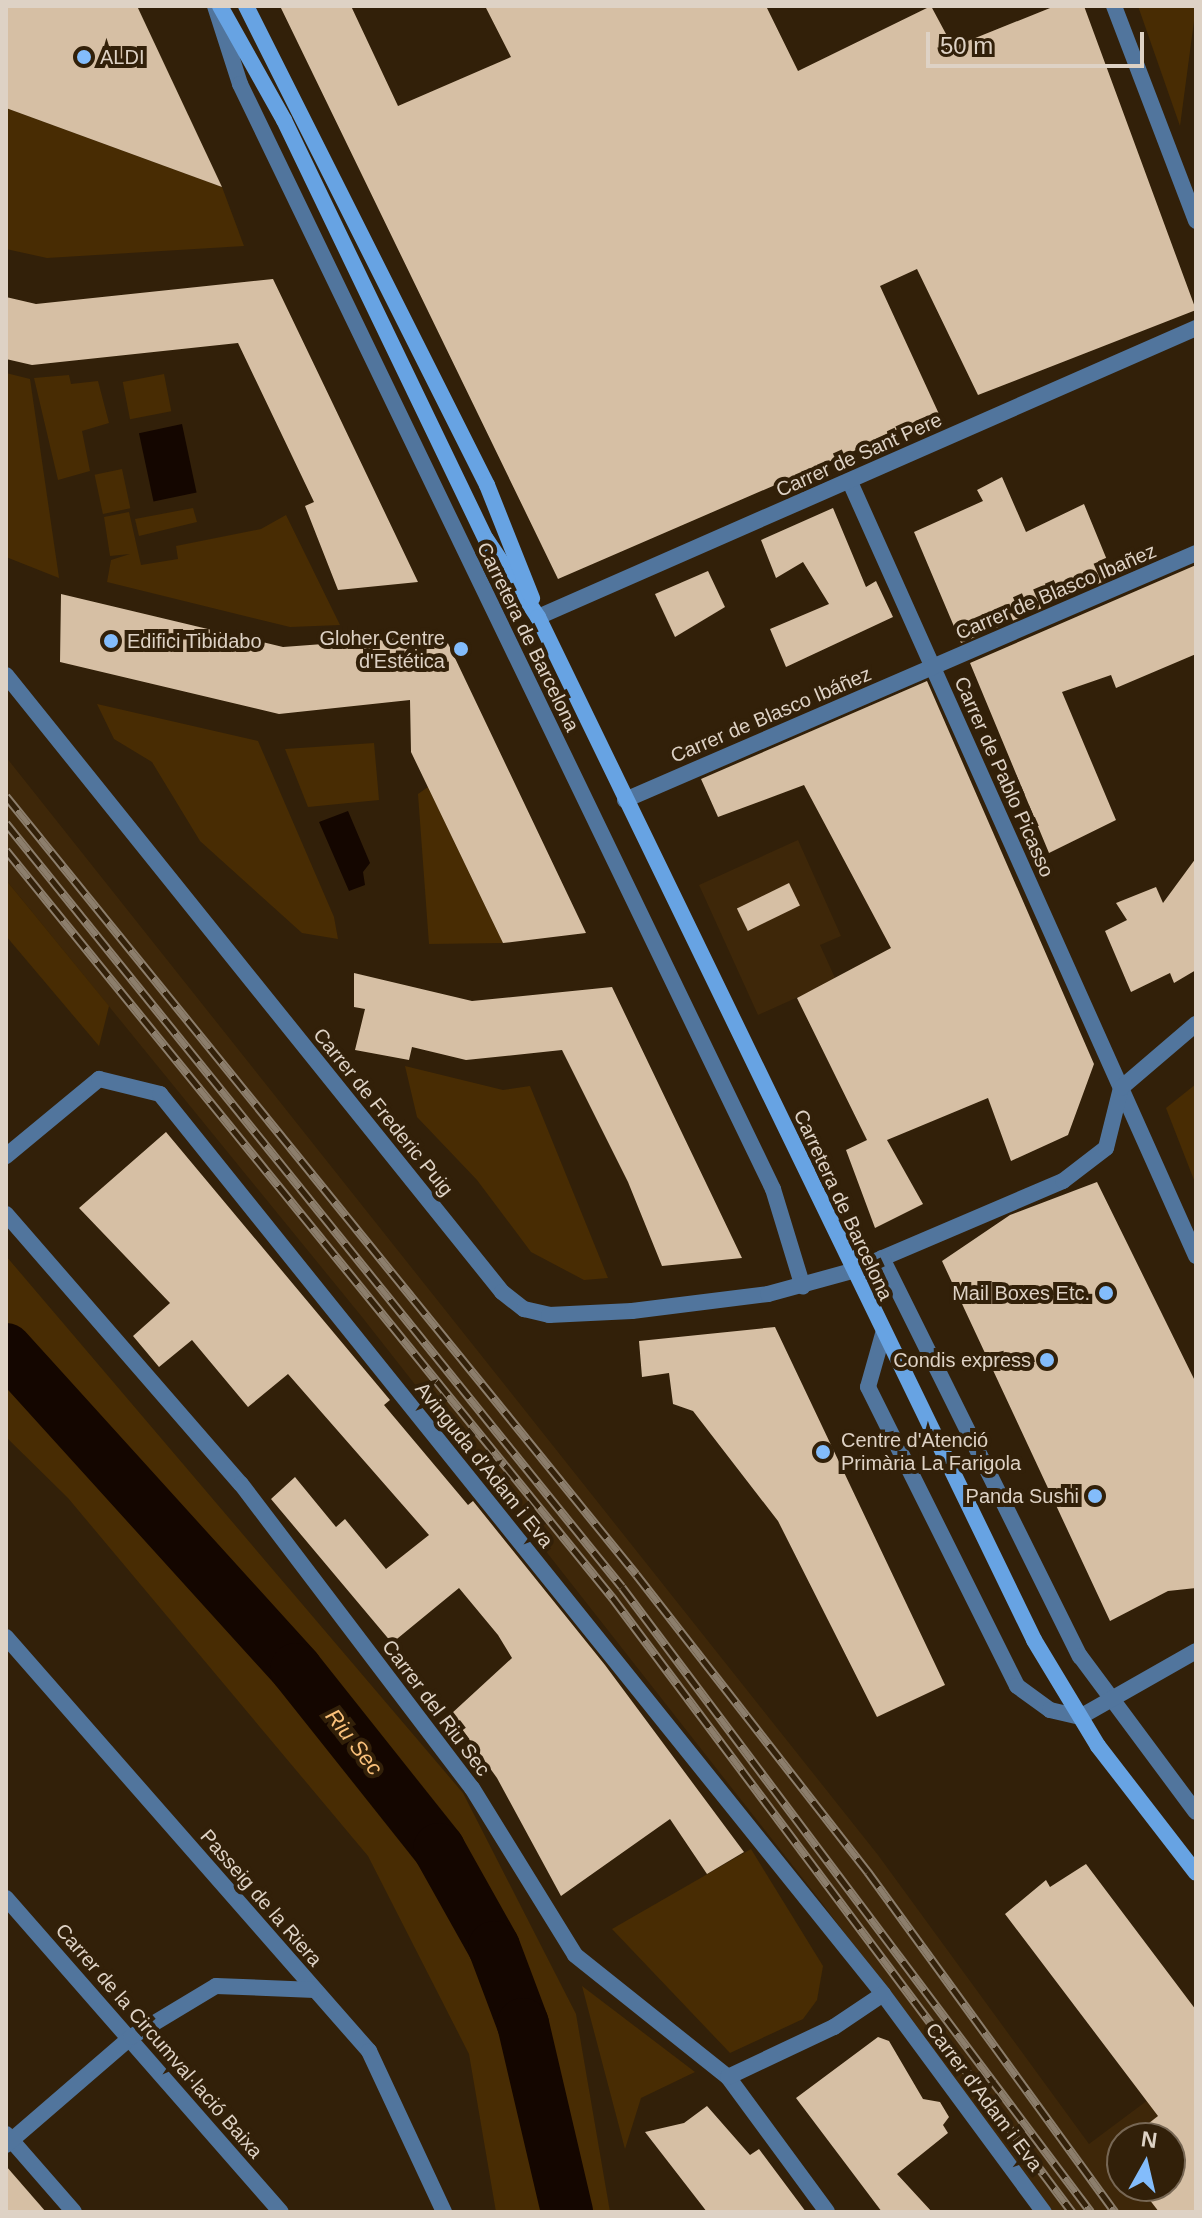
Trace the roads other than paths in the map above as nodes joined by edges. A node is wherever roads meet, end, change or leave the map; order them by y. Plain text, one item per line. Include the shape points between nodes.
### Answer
1 (217, 6) edge
2 (246, 6) edge
3 (255, 6) edge
4 (1114, 6) edge
5 (267, 42) junction
6 (1196, 221) edge
7 (1196, 328) edge
8 (850, 482) junction
9 (1196, 553) edge
10 (538, 617) junction
11 (933, 667) junction
12 (6, 675) edge
13 (625, 800) junction
14 (1196, 1024) edge
15 (1121, 1088) junction
16 (6, 1156) edge
17 (6, 1214) edge
18 (1196, 1256) edge
19 (882, 1258) junction
20 (852, 1271) junction
21 (803, 1287) junction
22 (883, 1334) junction
23 (6, 1637) edge
24 (1196, 1651) edge
25 (1109, 1695) junction
26 (1080, 1717) junction
27 (1196, 1812) edge
28 (1196, 1873) edge
29 (6, 1898) edge
30 (315, 1990) junction
31 (887, 2000) junction
32 (131, 2037) junction
33 (728, 2077) junction
34 (8, 2140) edge
35 (74, 2212) edge
36 (281, 2212) edge
37 (444, 2212) edge
38 (827, 2212) edge
39 (1044, 2212) edge

1 - 10 main road, Carretera de Barcelona via 284,120 486,539
1 - 21 street, Carretera de Barcelona via 240,84 773,1189
2 - 5 main road, Carretera de Barcelona
3 - 5 main road, Carretera de Barcelona
4 - 6 street
5 - 10 main road, Carretera de Barcelona via 487,485 517,549
7 - 8 street, Carrer de Sant Pere
8 - 10 street, Carrer de Sant Pere
8 - 11 street, Carrer de Pablo Picasso
9 - 11 street, Carrer de Blasco Ibañez
10 - 13 main road, Carretera de Barcelona
11 - 13 street, Carrer de Blasco Ibáñez
11 - 15 street, Carrer de Pablo Picasso
12 - 21 street, Carrer de Frederic Puig via 502,1292 524,1309 578,1315
13 - 20 main road, Carretera de Barcelona
14 - 15 street
15 - 18 street, Carrer de Pablo Picasso
15 - 19 street, Carrer de Frederic Puig via 1106,1148 1063,1181
16 - 31 street, Avinguda d'Adam i Eva via 99,1079 160,1094
17 - 33 street, Carrer del Riu Sec via 241,1484 472,1788 575,1955
19 - 20 street, Carrer de Frederic Puig
19 - 25 street, Carretera de Barcelona via 1080,1656
20 - 21 street, Carrer de Frederic Puig
20 - 22 main road, Carretera de Barcelona
22 - 26 main road, Carretera de Barcelona via 1034,1640
22 - 26 street via 868,1387 1004,1670 1050,1710
23 - 30 street, Passeig de la Riera
24 - 25 street
25 - 26 street
25 - 27 street, Carretera de Barcelona
26 - 28 main road, Carretera de Barcelona
29 - 32 street, Carrer de la Circumval·lació Baixa
30 - 32 street via 216,1986
30 - 37 street, Passeig de la Riera via 369,2051
31 - 33 street
31 - 39 street, Carrer d'Adam i Eva
32 - 34 street
32 - 36 street, Carrer de la Circumval·lació Baixa
33 - 38 street, Carrer del Riu Sec
34 - 35 street

